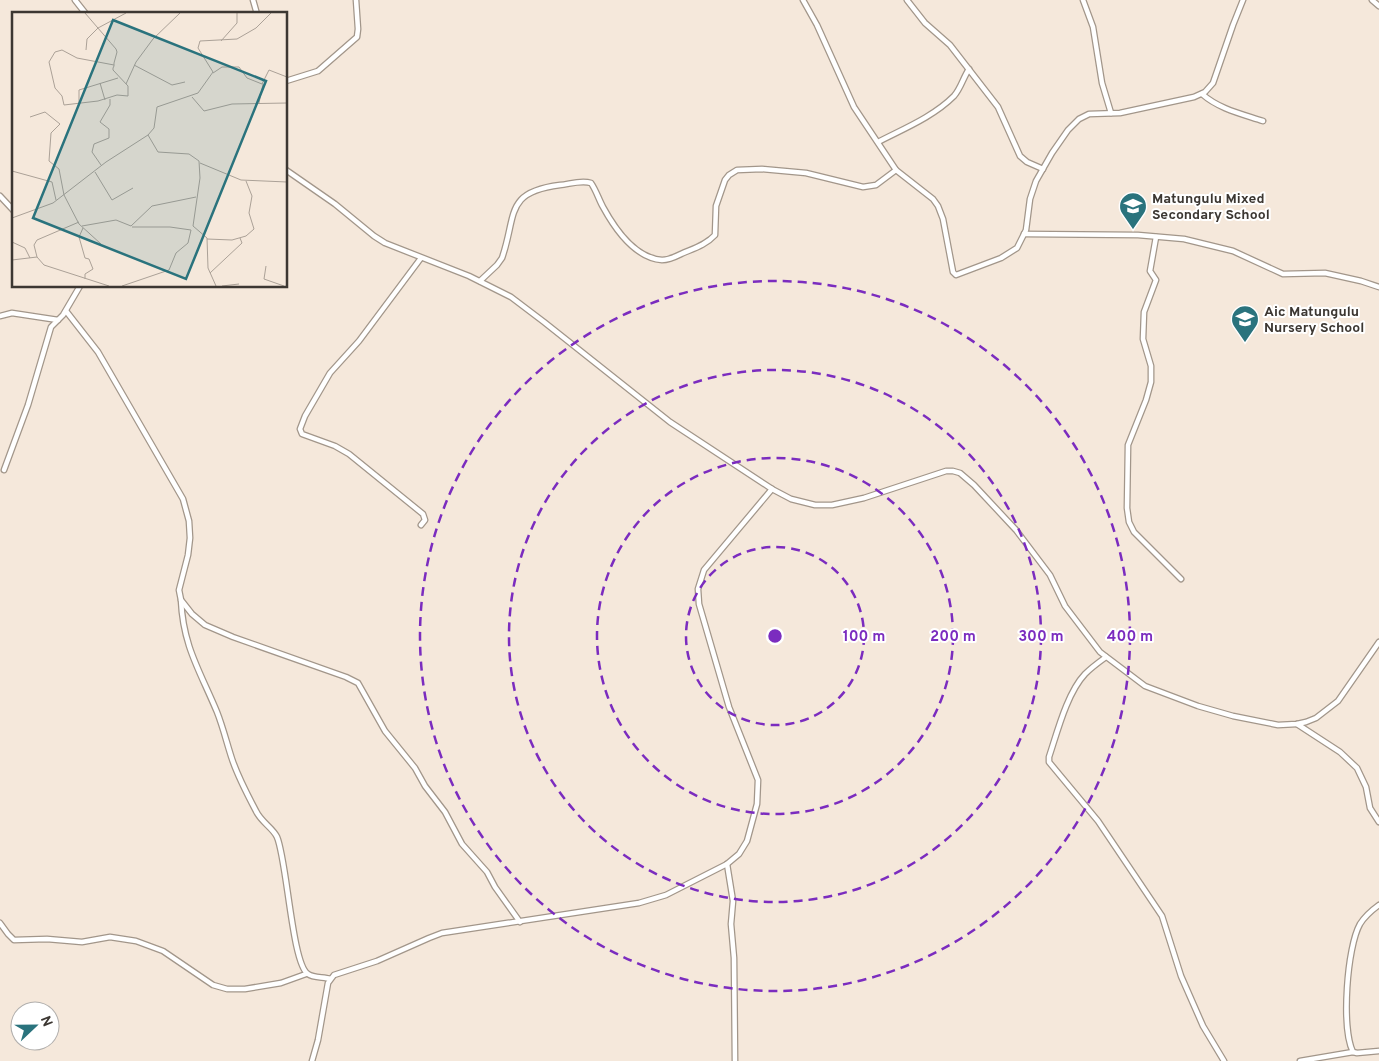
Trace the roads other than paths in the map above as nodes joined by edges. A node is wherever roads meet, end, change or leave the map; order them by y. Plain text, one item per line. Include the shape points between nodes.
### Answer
1 (75, 0) edge
2 (356, 0) edge
3 (803, 0) edge
4 (907, 0) edge
5 (1083, 0) edge
6 (1243, 0) edge
7 (1372, 0) edge
8 (1379, 6) edge
9 (84, 12) edge
10 (969, 69) junction
11 (288, 80) edge
12 (1202, 94) junction
13 (1111, 113) junction
14 (1263, 121) dead end
15 (878, 142) junction
16 (896, 170) junction
17 (1043, 170) junction
18 (288, 171) edge
19 (0, 196) edge
20 (12, 209) edge
21 (1024, 234) junction
22 (1156, 237) junction
23 (421, 258) junction
24 (480, 281) junction
25 (1379, 287) edge
26 (79, 288) edge
27 (66, 310) junction
28 (0, 316) edge
29 (58, 320) junction
30 (4, 470) dead end
31 (772, 489) junction
32 (422, 525) dead end
33 (1181, 579) dead end
34 (181, 600) junction
35 (1379, 642) edge
36 (1106, 657) junction
37 (1297, 724) junction
38 (1379, 822) edge
39 (727, 864) junction
40 (1379, 905) edge
41 (520, 922) junction
42 (0, 923) edge
43 (306, 974) junction
44 (330, 978) junction
45 (1379, 1051) edge
46 (1354, 1052) junction
47 (312, 1061) edge
48 (735, 1061) edge
49 (1224, 1061) edge
50 (1300, 1061) edge

1 - 9 street
2 - 11 street via 357,37 318,71
3 - 15 street via 854,107
4 - 10 street
5 - 13 street via 1093,27 1102,83
6 - 12 street via 1218,73 1211,88
7 - 8 street
10 - 15 street via 959,89 944,104 930,115
10 - 17 street via 998,107 1020,156
12 - 13 street
12 - 14 street via 1224,108
13 - 17 street via 1089,114 1079,119 1068,130
15 - 16 street
16 - 21 street via 938,206 956,275 1012,253
16 - 24 street via 876,185 864,187 806,173 737,170 725,180 716,206 715,236 695,248 662,260 639,251 625,239 590,184 581,182 537,189 528,192 518,202 502,258
17 - 21 street via 1032,191
18 - 23 street via 374,236
19 - 20 street
21 - 22 street
22 - 25 street via 1184,239 1226,249 1283,274 1325,273
22 - 33 street via 1150,271 1155,282 1143,319 1143,339 1151,366 1151,382 1128,445 1127,508 1134,532
23 - 24 street
23 - 32 street via 330,373 300,430 302,434 349,454 423,514 425,520
24 - 31 street via 527,309 670,422
26 - 27 street
27 - 29 street
27 - 34 street via 98,352 183,499 190,538 179,585
28 - 29 street via 12,313
29 - 30 street via 49,333 28,405
31 - 36 street via 802,502 832,505 946,471 960,473 1016,530 1050,575 1065,606
31 - 39 street via 704,570 698,589 699,604 729,707 758,780 757,804 747,841
34 - 41 street via 205,625 358,683 385,731 415,768 462,844 487,872
34 - 43 street via 185,637 240,779 258,815 278,839 297,948
35 - 37 street via 1338,701 1316,718
36 - 37 street via 1145,686 1198,706 1278,725
36 - 49 street via 1084,675 1074,691 1060,722 1049,762 1098,820 1162,916 1181,976 1203,1026
37 - 38 street via 1340,752 1357,768 1366,787 1370,808
39 - 41 street via 666,895 639,903
39 - 48 street via 733,901
40 - 46 street via 1360,925 1349,963 1346,993
41 - 44 street via 428,938
42 - 43 street via 14,940 39,938 82,942 110,937 136,941 163,951 213,985 227,989 281,983
43 - 44 street
44 - 47 street
45 - 46 street
46 - 50 street

